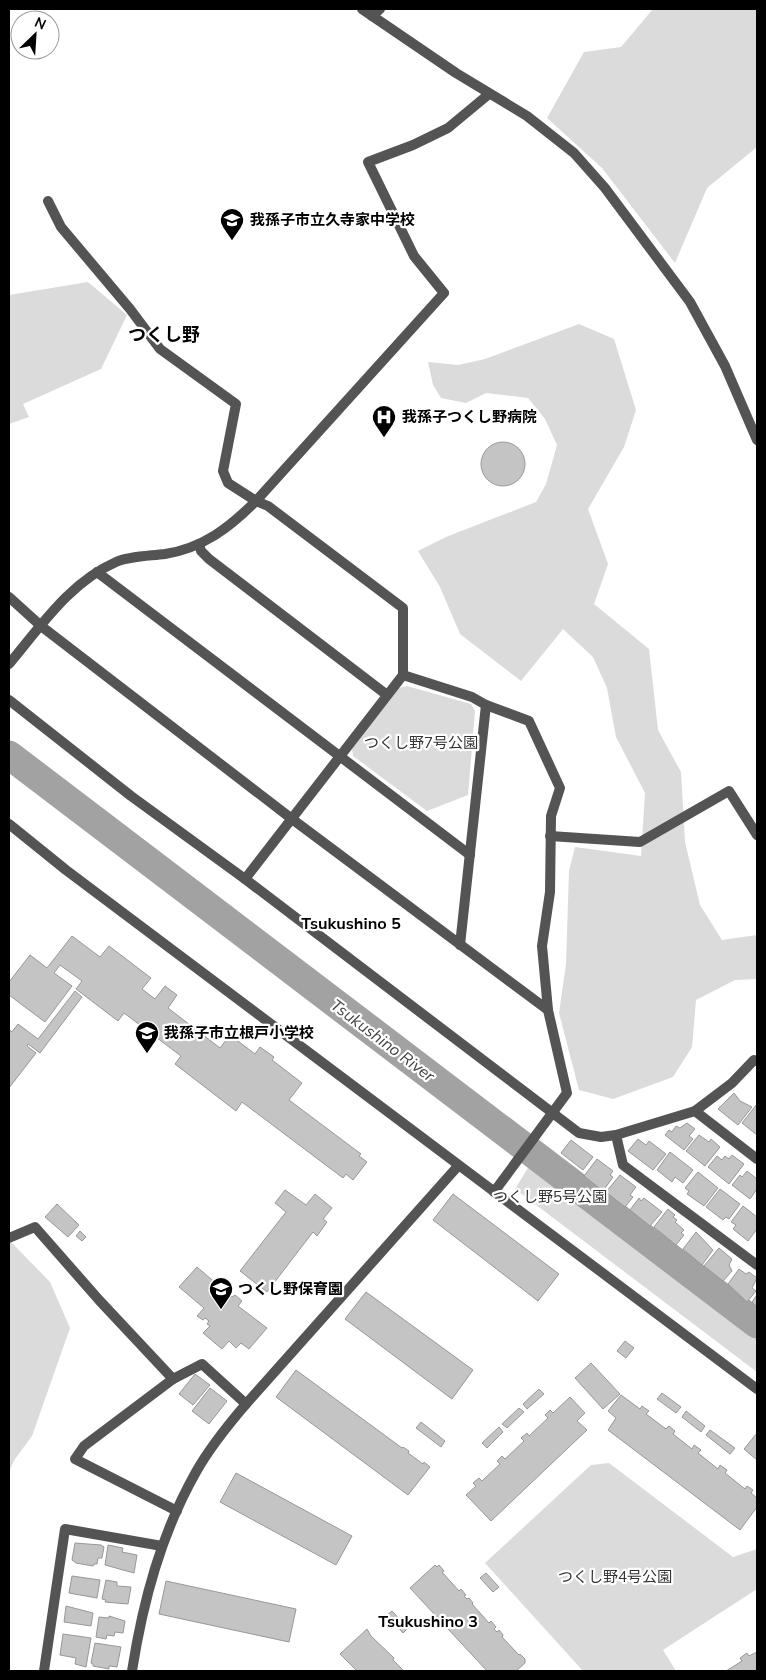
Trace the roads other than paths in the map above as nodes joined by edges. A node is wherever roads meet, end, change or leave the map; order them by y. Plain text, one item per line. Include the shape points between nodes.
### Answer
1 (362, 9) edge
2 (376, 12) edge
3 (489, 94) junction
4 (48, 201) dead end
5 (757, 440) edge
6 (256, 501) junction
7 (199, 544) junction
8 (97, 572) junction
9 (9, 597) edge
10 (41, 626) junction
11 (9, 664) edge
12 (403, 675) junction
13 (387, 695) junction
14 (9, 700) edge
15 (486, 705) junction
16 (341, 757) junction
17 (292, 819) junction
18 (9, 824) edge
19 (757, 835) edge
20 (550, 836) junction
21 (470, 855) junction
22 (245, 879) junction
23 (460, 945) junction
24 (548, 1010) junction
25 (757, 1061) edge
26 (694, 1111) junction
27 (553, 1112) junction
28 (616, 1135) junction
29 (757, 1159) edge
30 (458, 1166) junction
31 (494, 1192) junction
32 (9, 1238) edge
33 (757, 1265) edge
34 (173, 1378) junction
35 (757, 1389) edge
36 (246, 1404) junction
37 (176, 1511) junction
38 (162, 1546) junction
39 (44, 1671) edge
40 (132, 1671) edge

1 - 2 street
2 - 3 street
3 - 5 street via 556,137 606,188 690,302 725,366
3 - 6 street via 448,128 368,162 414,256 444,293
4 - 6 street via 60,227 160,349 236,404 223,471 228,483
6 - 7 street via 223,532
6 - 12 street via 268,506 403,608
7 - 8 street via 184,551 118,561
7 - 13 street via 209,559
8 - 10 street via 76,586
8 - 16 street
9 - 10 street
10 - 11 street
10 - 17 street
12 - 13 street
12 - 15 street via 472,697
13 - 16 street
14 - 22 street via 131,796
15 - 20 street via 529,721 560,788 551,816
15 - 21 street
16 - 17 street
16 - 21 street
17 - 22 street
17 - 23 street
18 - 30 street
19 - 20 street via 728,791 640,842
20 - 24 street via 550,892 542,946
21 - 23 street
22 - 27 street
23 - 24 street
24 - 27 street via 567,1093
25 - 26 street via 754,1060 732,1083
26 - 28 street
26 - 29 street
27 - 28 street via 579,1133 601,1137
27 - 31 street
28 - 33 street via 623,1165
30 - 31 street
30 - 36 street
31 - 35 street
32 - 34 street via 35,1227
34 - 36 street via 202,1364
34 - 37 street via 84,1446 75,1459
36 - 37 street via 196,1471
37 - 38 street
38 - 39 street via 66,1529
38 - 40 street via 146,1595

